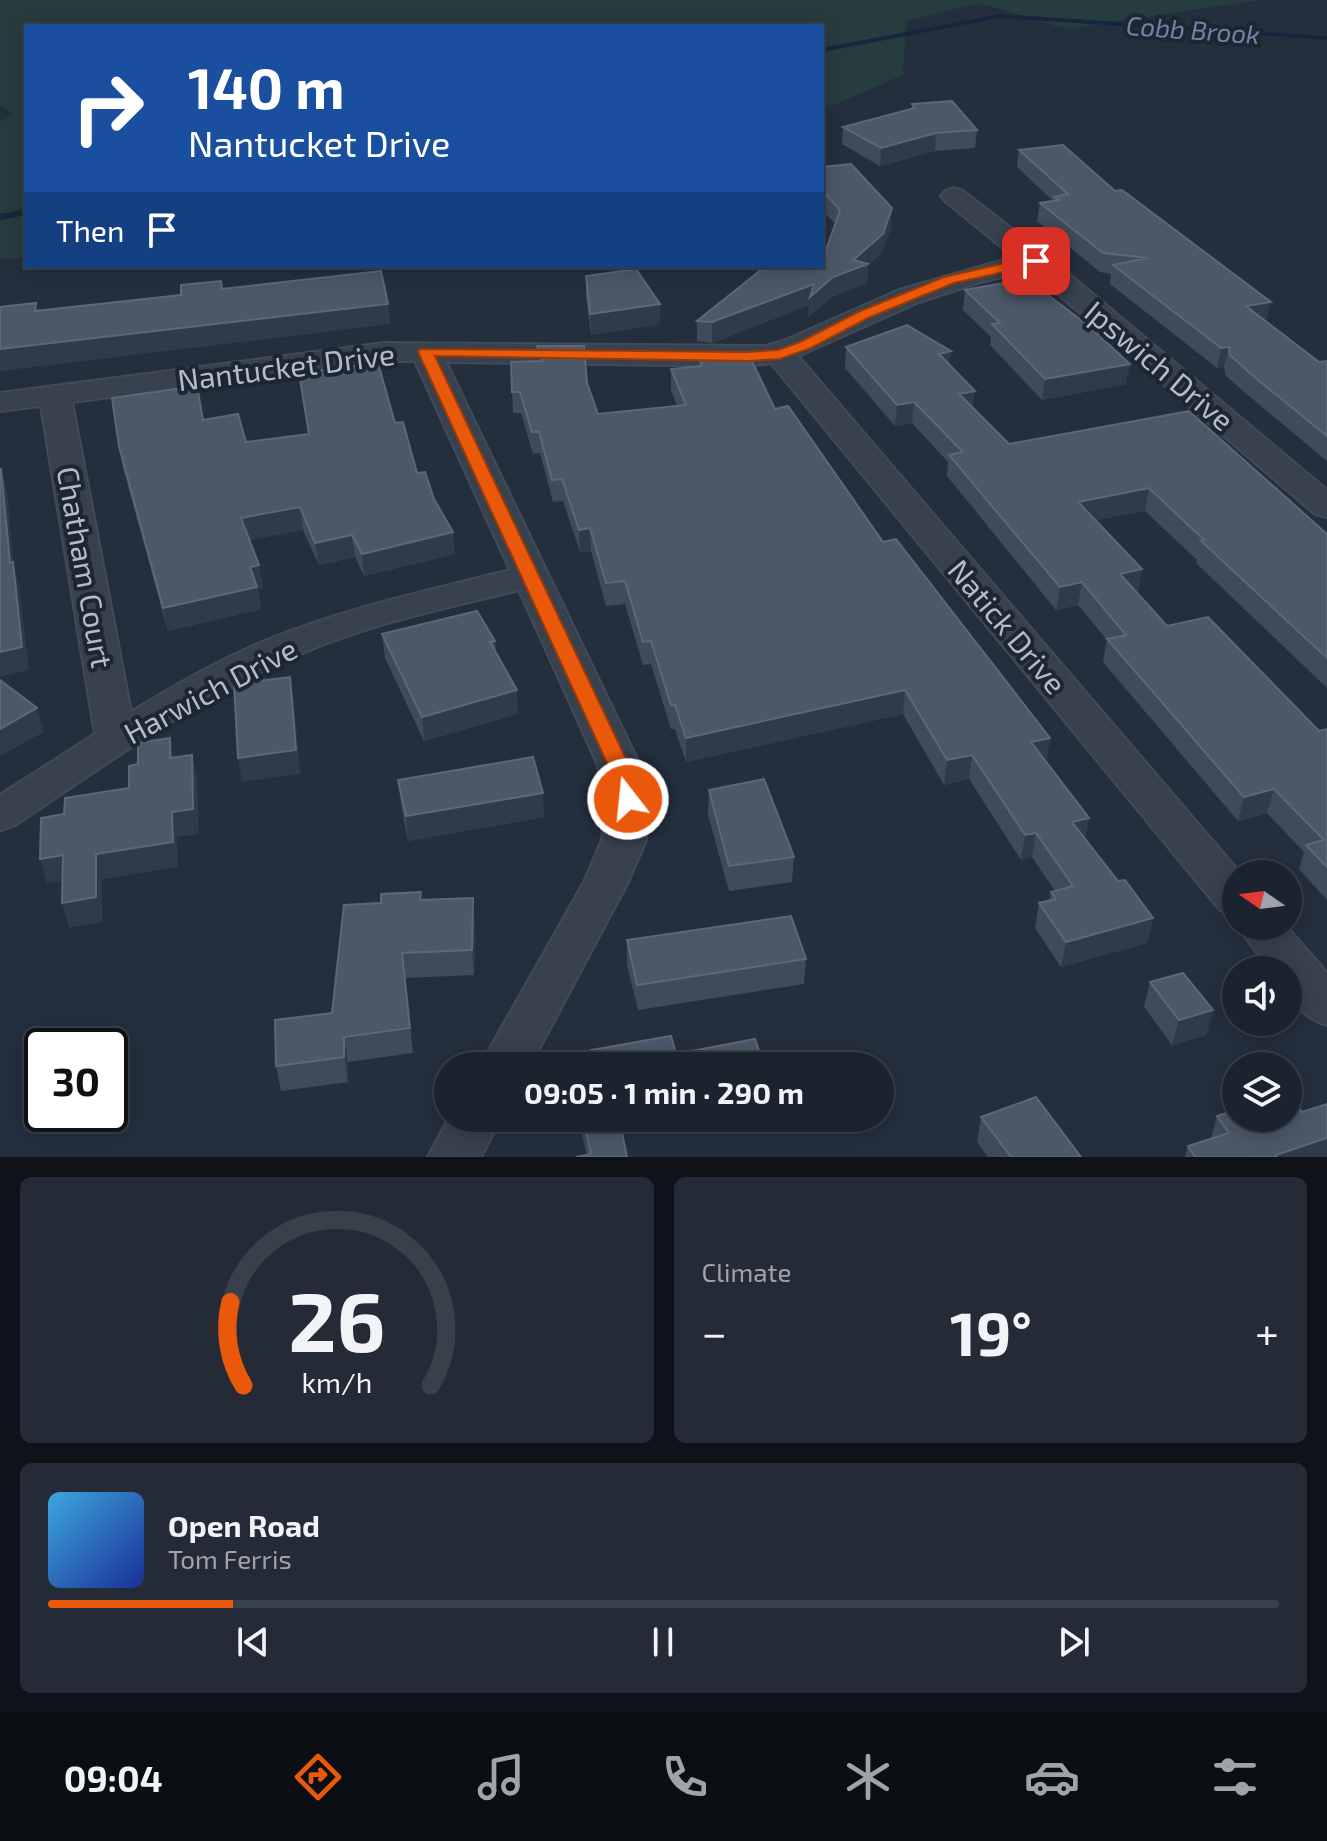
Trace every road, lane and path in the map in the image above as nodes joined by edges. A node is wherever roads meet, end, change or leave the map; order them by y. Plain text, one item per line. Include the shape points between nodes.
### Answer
1 (954, 196) dead end
2 (1036, 261) junction
3 (426, 352) junction
4 (780, 354) junction
5 (55, 394) junction
6 (0, 402) edge
7 (1327, 507) edge
8 (530, 576) junction
9 (116, 740) junction
10 (0, 815) edge
11 (1222, 881) edge
12 (1272, 940) edge
13 (1327, 1006) edge
14 (513, 1052) edge
15 (468, 1132) edge
16 (454, 1157) edge

1 - 2 street, Ipswich Drive
2 - 4 street, Nantucket Drive via 949,280
2 - 7 street, Ipswich Drive
3 - 4 street, Nantucket Drive
3 - 5 street, Nantucket Drive via 342,356
3 - 8 street
4 - 11 street, Natick Drive
5 - 6 street, Nantucket Drive
5 - 9 street, Chatham Court
8 - 9 street, Harwich Drive via 346,623 279,649 181,699
8 - 14 street via 625,780 627,820 606,882
9 - 10 street, Harwich Drive
12 - 13 street
15 - 16 street

